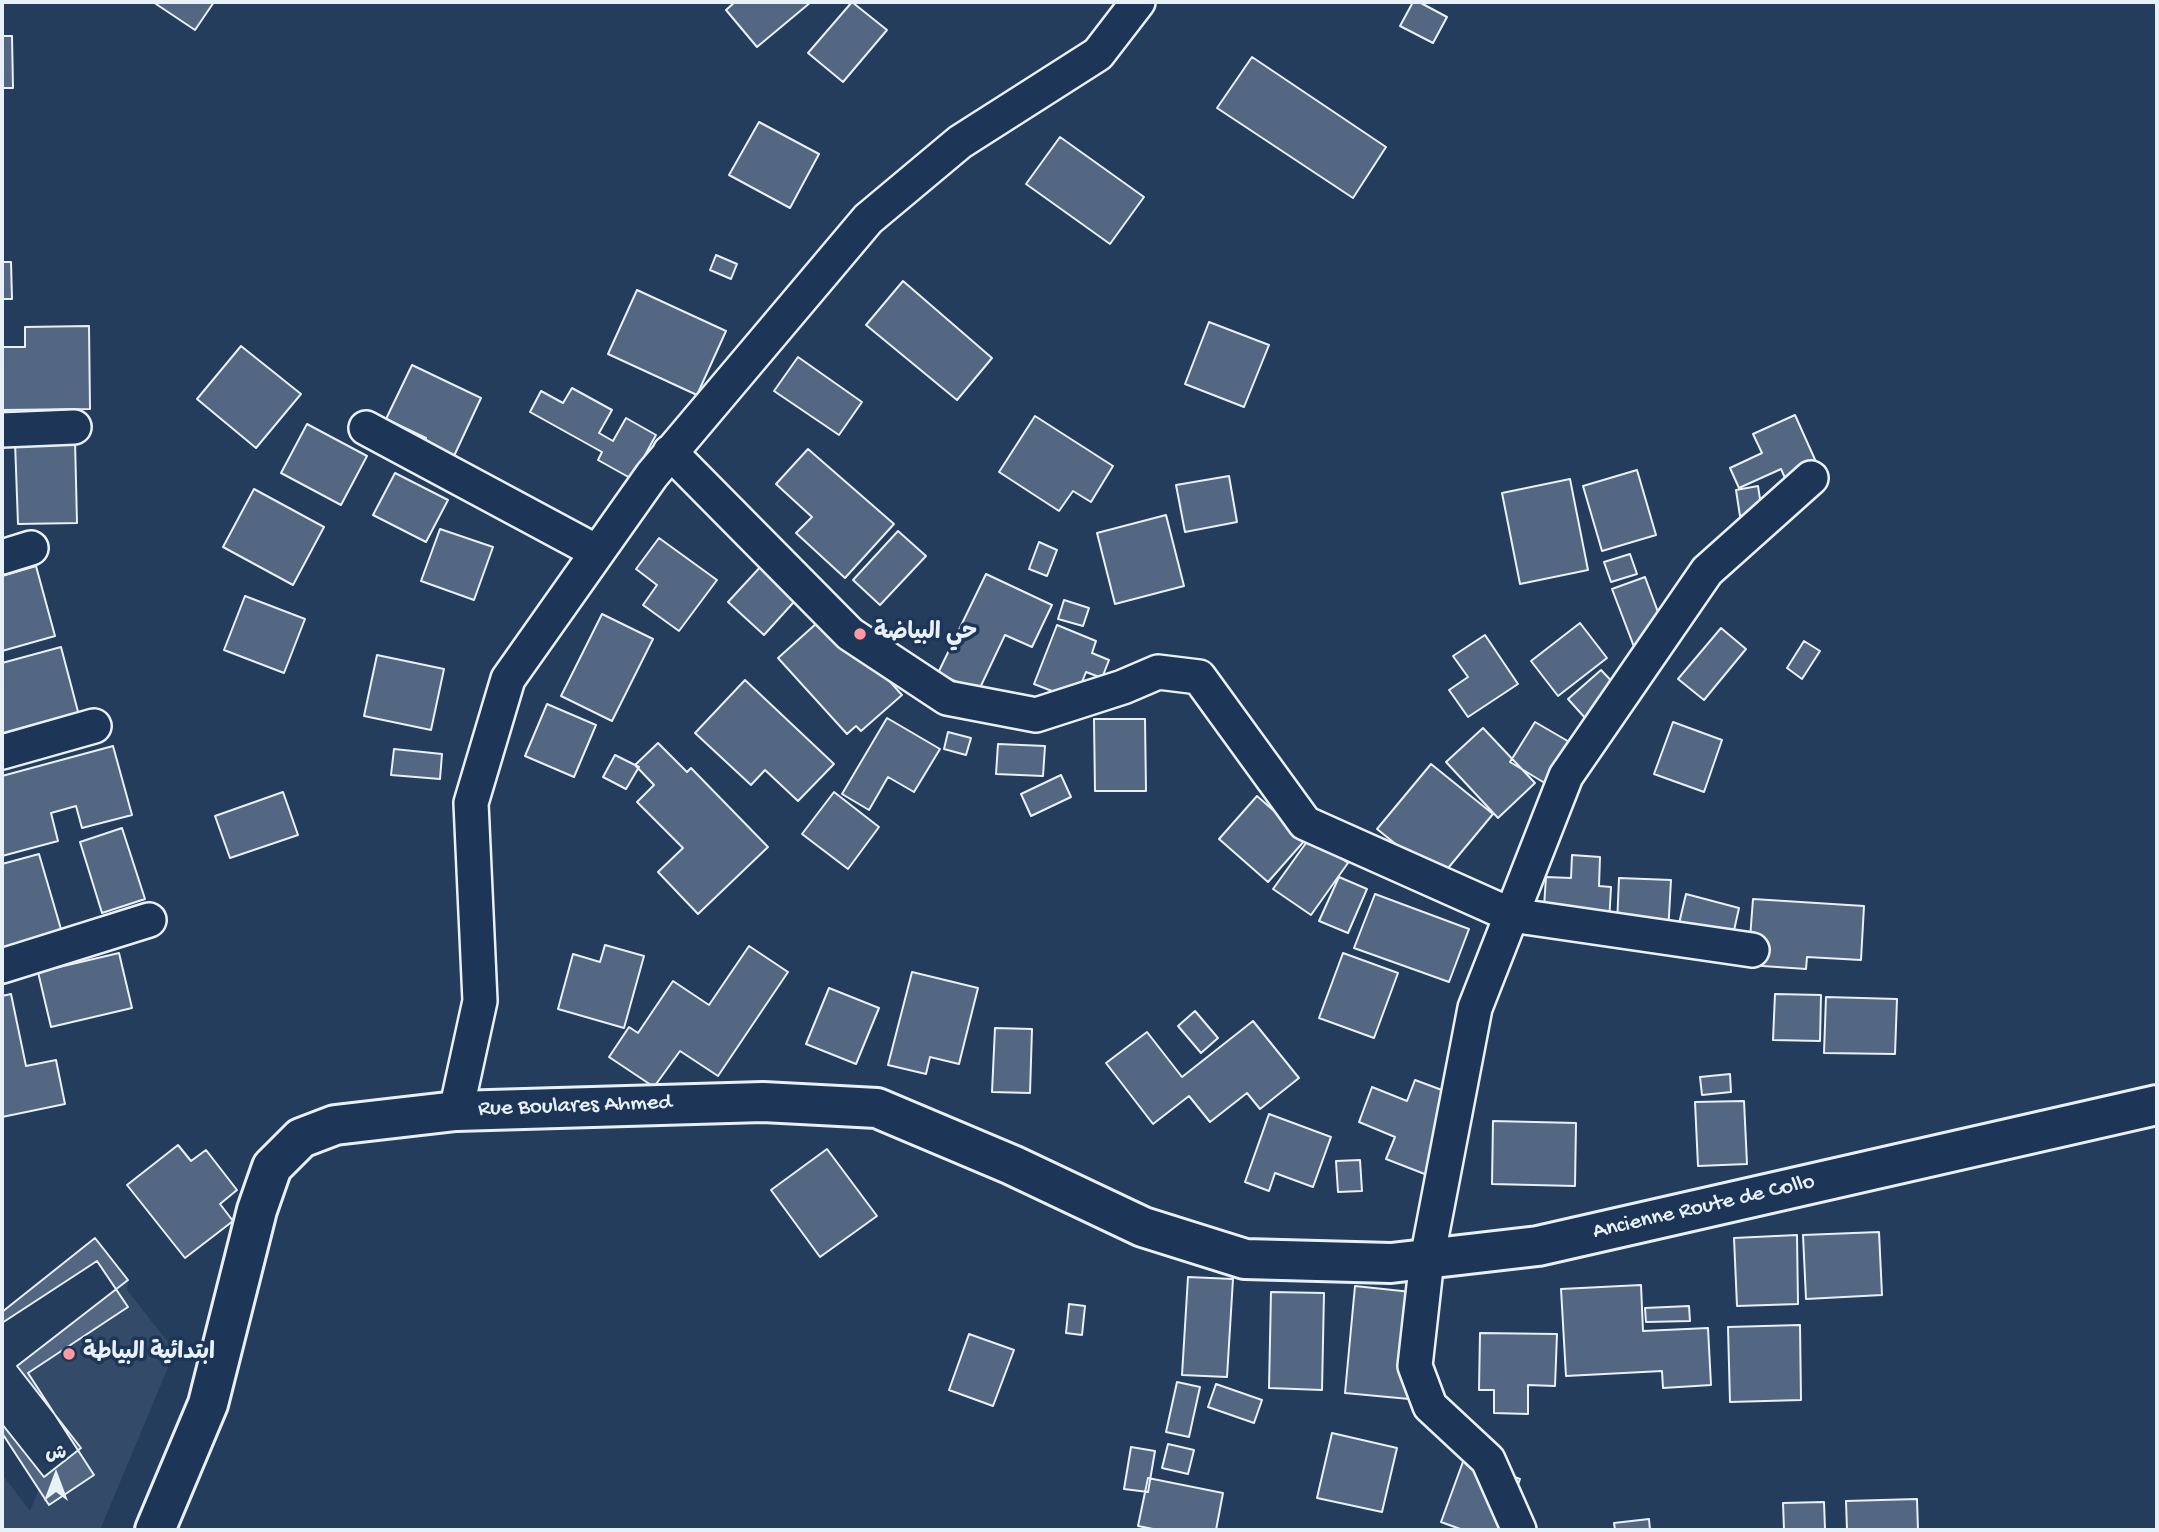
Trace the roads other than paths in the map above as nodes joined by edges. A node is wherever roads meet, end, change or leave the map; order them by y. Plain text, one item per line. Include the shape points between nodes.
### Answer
1 (1138, 2) edge
2 (74, 427) dead end
3 (366, 428) dead end
4 (2, 430) edge
5 (670, 453) junction
6 (1811, 478) dead end
7 (597, 552) junction
8 (94, 726) dead end
9 (2, 752) edge
10 (1511, 915) junction
11 (149, 920) dead end
12 (1752, 950) dead end
13 (2, 966) edge
14 (2157, 1105) edge
15 (456, 1111) junction
16 (1245, 1259) joint
17 (1427, 1259) junction
18 (155, 1530) edge
19 (1519, 1530) edge

1 - 5 street via 1098,54 960,142 868,219
2 - 4 street
3 - 7 street
5 - 7 street
5 - 10 street via 850,634 947,698 1036,715 1158,672 1199,677 1304,823
6 - 10 street via 1707,571 1574,764
7 - 15 street via 508,678 471,803 480,1001
8 - 9 street
10 - 12 street
10 - 17 street via 1475,1008
11 - 13 street
14 - 17 main road, Ancienne Route de Collo via 1538,1246
15 - 16 main road, Rue Boulares Ahmed via 763,1102 877,1108 1143,1227
15 - 18 main road, Rue Boulares Ahmed via 335,1125 301,1138 272,1167 208,1404
16 - 17 main road, Ancienne Route de Collo via 1391,1263
17 - 19 street via 1415,1366 1430,1406 1488,1460

